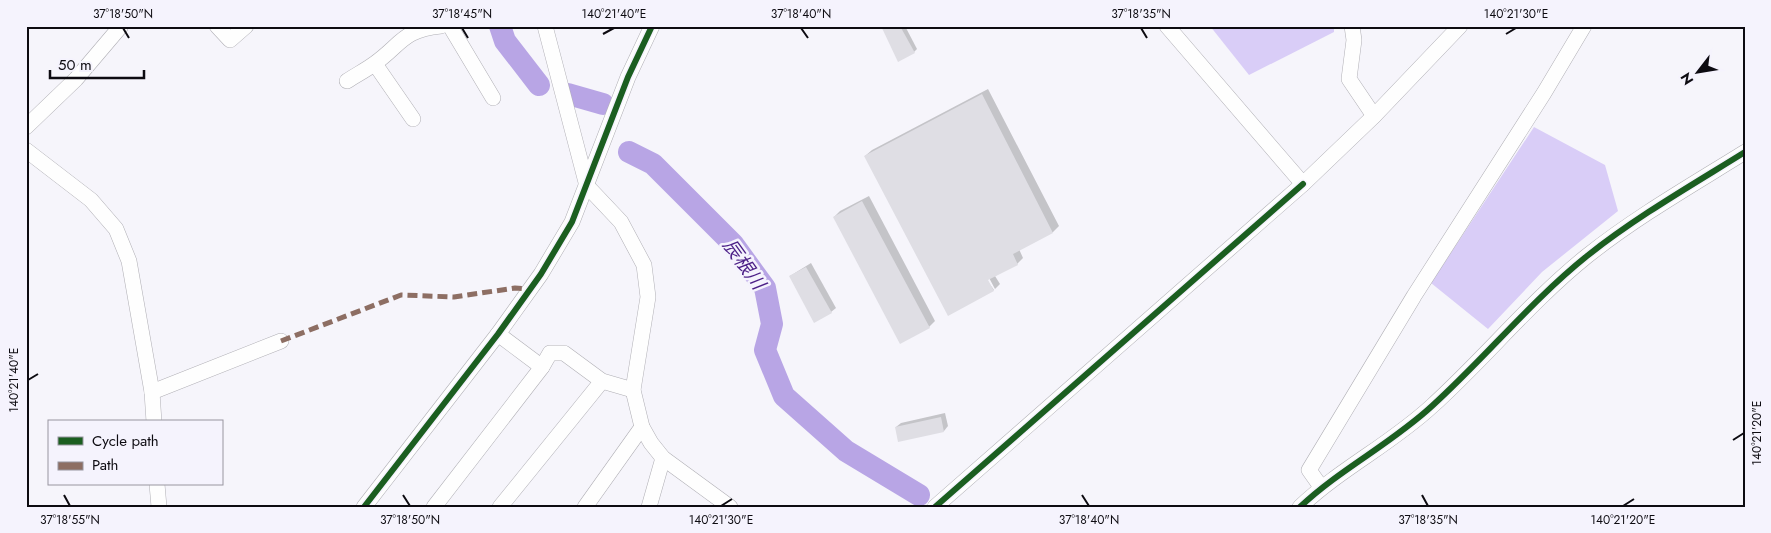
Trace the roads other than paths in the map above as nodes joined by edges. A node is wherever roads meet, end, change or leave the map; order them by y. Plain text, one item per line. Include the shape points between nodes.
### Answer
1 (121, 26) edge
2 (216, 26) edge
3 (246, 26) edge
4 (441, 26) edge
5 (450, 26) edge
6 (545, 26) edge
7 (652, 26) edge
8 (1167, 26) edge
9 (1352, 26) edge
10 (1460, 26) edge
11 (1584, 26) edge
12 (375, 64) junction
13 (347, 80) dead end
14 (493, 98) dead end
15 (1374, 116) junction
16 (413, 120) dead end
17 (26, 127) edge
18 (26, 150) edge
19 (1745, 152) edge
20 (1302, 184) junction
21 (587, 186) junction
22 (498, 334) junction
23 (281, 341) dead end
24 (542, 367) junction
25 (602, 380) junction
26 (633, 390) junction
27 (152, 392) junction
28 (154, 420) edge
29 (642, 427) junction
30 (663, 458) junction
31 (157, 486) edge
32 (1321, 487) junction
33 (159, 507) edge
34 (364, 507) edge
35 (434, 507) edge
36 (500, 507) edge
37 (585, 507) edge
38 (649, 507) edge
39 (730, 507) edge
40 (935, 507) edge
41 (1300, 507) edge

1 - 17 street via 76,79
2 - 3 street via 230,40
4 - 12 street via 407,34
5 - 14 street
6 - 21 street
7 - 21 street via 628,77
8 - 20 street
9 - 15 street via 1354,40 1349,79
10 - 15 street
11 - 32 street via 1309,470
12 - 13 street
12 - 16 street
15 - 20 street
18 - 27 street via 91,200 116,229 130,261
19 - 32 street via 1626,228 1587,257 1552,287 1431,407
20 - 40 street
21 - 22 street via 568,229 541,274
21 - 26 street via 621,222 644,265 648,297
22 - 24 street
22 - 34 street
23 - 27 street
24 - 25 street via 550,353 564,353
24 - 35 street
25 - 26 street
25 - 36 street
26 - 29 street
27 - 28 street
29 - 30 street
29 - 37 street
30 - 38 street
30 - 39 street
31 - 33 street
32 - 41 street

